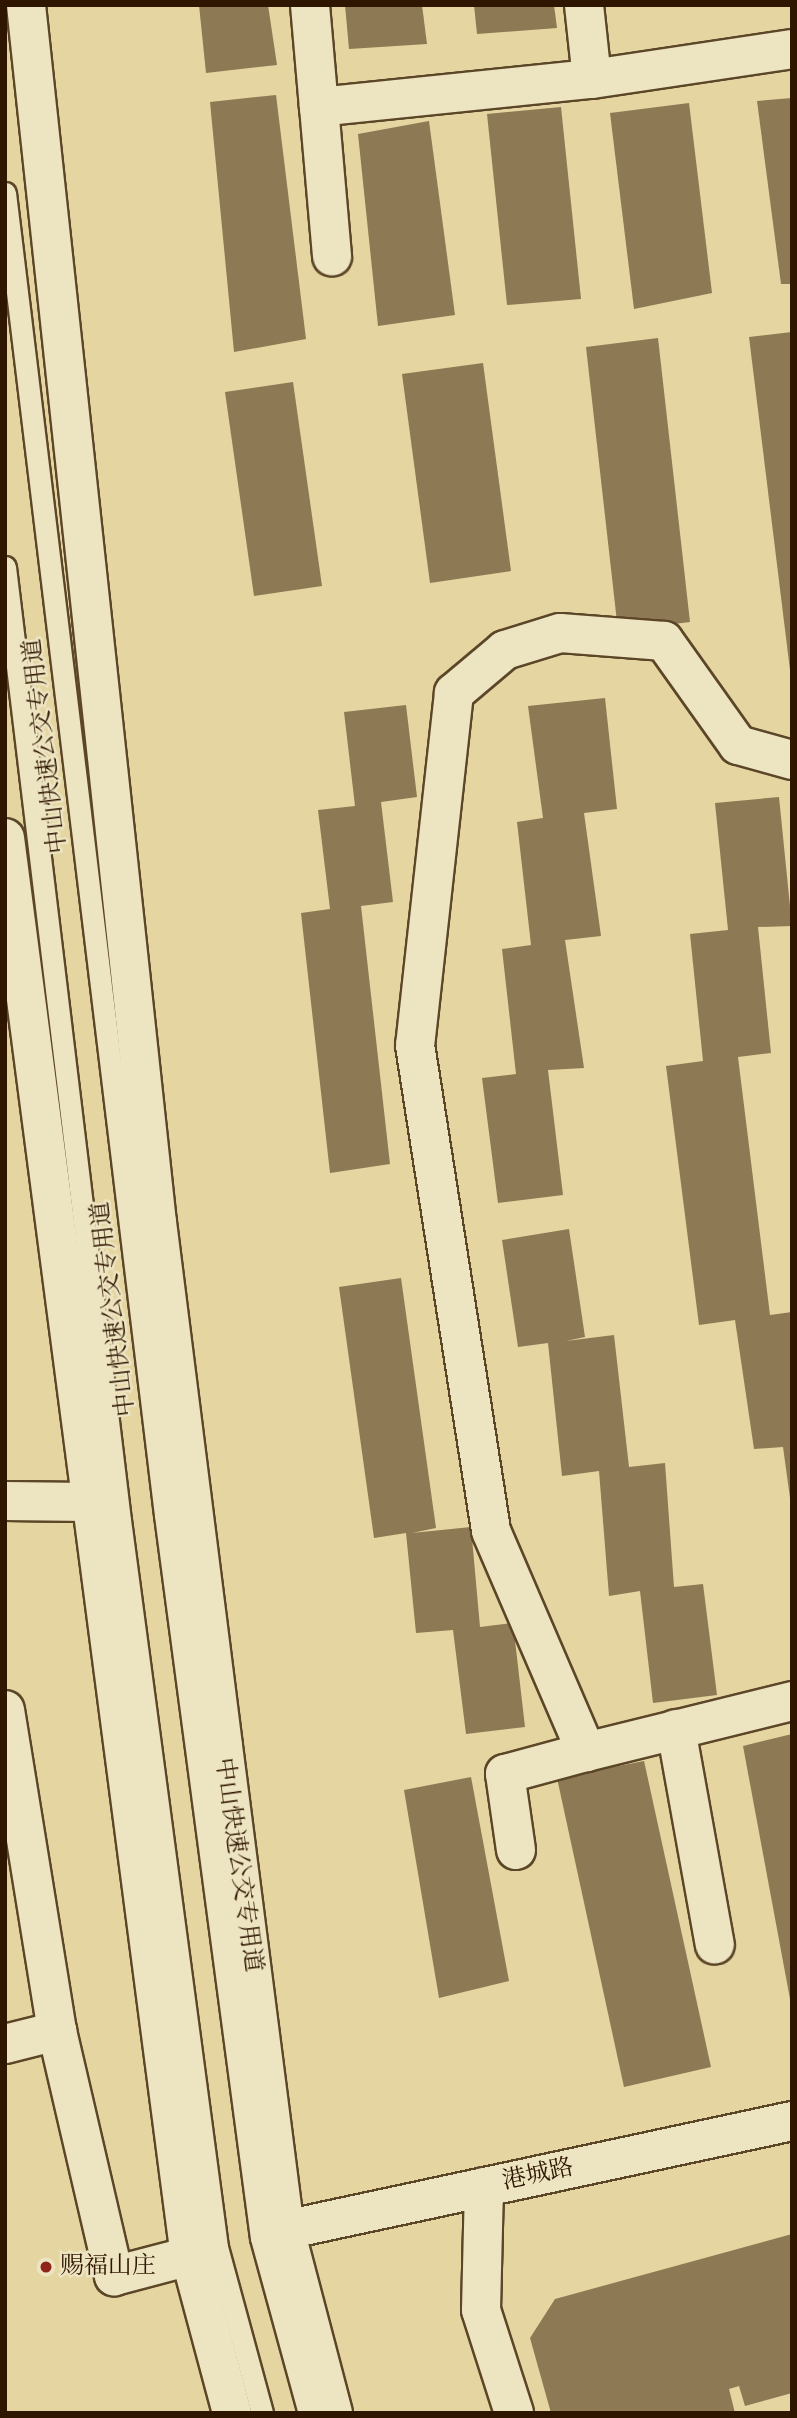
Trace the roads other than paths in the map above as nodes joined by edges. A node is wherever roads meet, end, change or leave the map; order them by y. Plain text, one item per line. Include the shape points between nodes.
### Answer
1 (26, 5) edge
2 (310, 5) edge
3 (584, 5) edge
4 (792, 49) edge
5 (592, 79) junction
6 (319, 107) junction
7 (5, 193) edge
8 (332, 256) dead end
9 (5, 567) edge
10 (792, 760) edge
11 (5, 838) edge
12 (5, 1501) edge
13 (89, 1502) junction
14 (792, 1701) edge
15 (5, 1710) edge
16 (676, 1730) junction
17 (586, 1752) junction
18 (516, 1850) dead end
19 (715, 1945) dead end
20 (57, 2031) junction
21 (5, 2043) edge
22 (792, 2121) edge
23 (484, 2187) junction
24 (285, 2230) junction
25 (190, 2256) junction
26 (232, 2413) edge
27 (262, 2413) edge
28 (309, 2413) edge
29 (332, 2413) edge
30 (514, 2413) edge

1 - 24 street via 157,1222
2 - 6 street
3 - 5 street
4 - 5 street
5 - 6 street
6 - 8 street
7 - 28 lane, 中山快速公交专用道 via 163,1501 260,2224
9 - 27 lane, 中山快速公交专用道 via 118,1507 215,2234
10 - 17 street via 738,745 664,641 561,633 505,650 454,694 415,1045 491,1531
11 - 13 street
12 - 13 street
13 - 25 street
14 - 16 street
15 - 20 street
16 - 17 street
16 - 19 street
17 - 18 street via 505,1774
20 - 21 street
20 - 25 street via 114,2276
22 - 23 street, 港城路
23 - 24 street, 港城路
23 - 30 street via 481,2310
24 - 29 street
25 - 26 street

